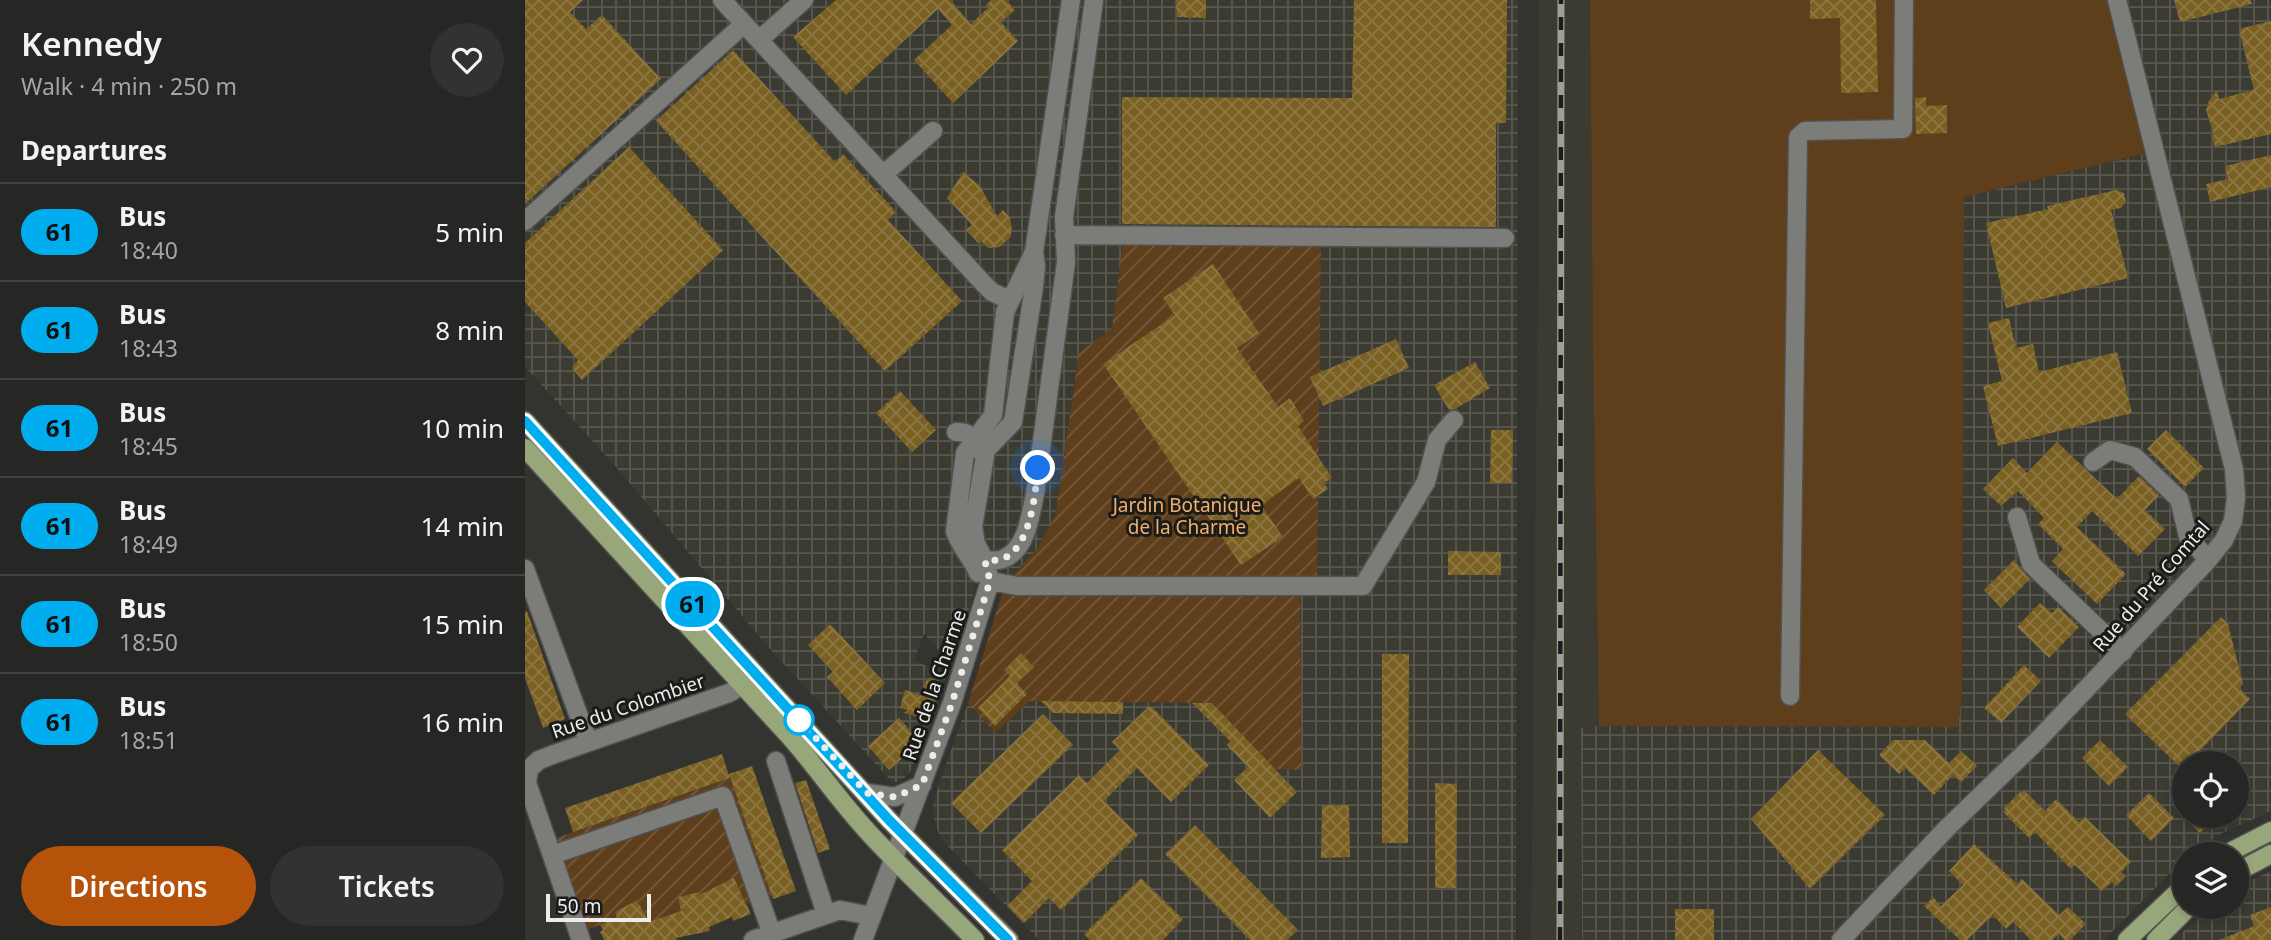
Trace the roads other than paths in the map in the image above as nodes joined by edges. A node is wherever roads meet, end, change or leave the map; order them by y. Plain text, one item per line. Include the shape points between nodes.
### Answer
1 (722, 0) edge
2 (804, 0) edge
3 (1071, 0) edge
4 (1094, 0) edge
5 (1904, 0) edge
6 (2117, 0) edge
7 (744, 24) junction
8 (759, 40) junction
9 (933, 131) dead end
10 (884, 174) junction
11 (525, 221) edge
12 (1064, 235) junction
13 (1505, 238) dead end
14 (1034, 252) junction
15 (1007, 306) junction
16 (1454, 420) dead end
17 (525, 421) edge
18 (956, 432) dead end
19 (973, 440) junction
20 (525, 448) edge
21 (2093, 462) dead end
22 (982, 474) junction
23 (2017, 517) dead end
24 (2208, 560) junction
25 (985, 561) junction
26 (525, 569) edge
27 (990, 581) junction
28 (984, 601) junction
29 (2123, 652) junction
30 (741, 686) junction
31 (1790, 696) dead end
32 (588, 741) junction
33 (776, 761) dead end
34 (527, 769) edge
35 (922, 785) junction
36 (867, 793) junction
37 (2271, 831) edge
38 (903, 833) junction
39 (2249, 842) edge
40 (2271, 854) edge
41 (552, 855) junction
42 (894, 857) junction
43 (2249, 866) edge
44 (2172, 897) edge
45 (826, 914) junction
46 (871, 916) junction
47 (2177, 919) edge
48 (772, 934) junction
49 (581, 940) edge
50 (753, 940) edge
51 (863, 940) edge
52 (975, 940) edge
53 (1009, 940) edge
54 (1841, 940) edge
55 (2127, 940) edge
56 (2156, 940) edge

1 - 7 street
2 - 8 street
3 - 14 street
4 - 12 street
5 - 31 street via 1903,129 1805,131 1798,137
6 - 24 street, Rue du Pré Comtal via 2234,469 2233,521
7 - 8 street
7 - 11 street
8 - 10 street
9 - 10 street
10 - 15 street
12 - 13 street
12 - 25 street via 1066,262 1057,338 1028,525 1013,552
14 - 15 street
14 - 22 street via 1034,287 1013,422 986,450
15 - 19 street, Rue de la Charme via 993,415
16 - 27 street via 1437,440 1426,482 1363,586 1017,586
17 - 36 main road
18 - 19 street via 964,431
19 - 22 street
19 - 28 street, Rue de la Charme via 965,453 955,531 977,569
20 - 30 main road
21 - 24 street via 2110,450 2135,457 2179,499 2188,536
22 - 25 street via 973,527
23 - 29 street via 2031,564
24 - 29 street, Rue du Pré Comtal
25 - 27 street
26 - 32 street
27 - 28 street, Rue de la Charme
28 - 35 street, Rue de la Charme
29 - 54 street, Rue du Pré Comtal
30 - 32 street, Rue du Colombier
30 - 42 main road
32 - 34 street, Rue du Colombier
33 - 45 street
34 - 41 street via 527,783
35 - 36 street via 895,797
35 - 38 street, Rue de la Charme
36 - 38 main road
37 - 39 main road
38 - 42 street, Rue de la Charme
38 - 53 main road
40 - 43 main road
41 - 48 street via 723,796
41 - 49 street
42 - 46 street, Rue de la Charme
42 - 52 main road
44 - 55 main road
45 - 46 street via 840,910
45 - 48 street
46 - 51 street, Rue de la Charme
47 - 56 main road
48 - 50 street

